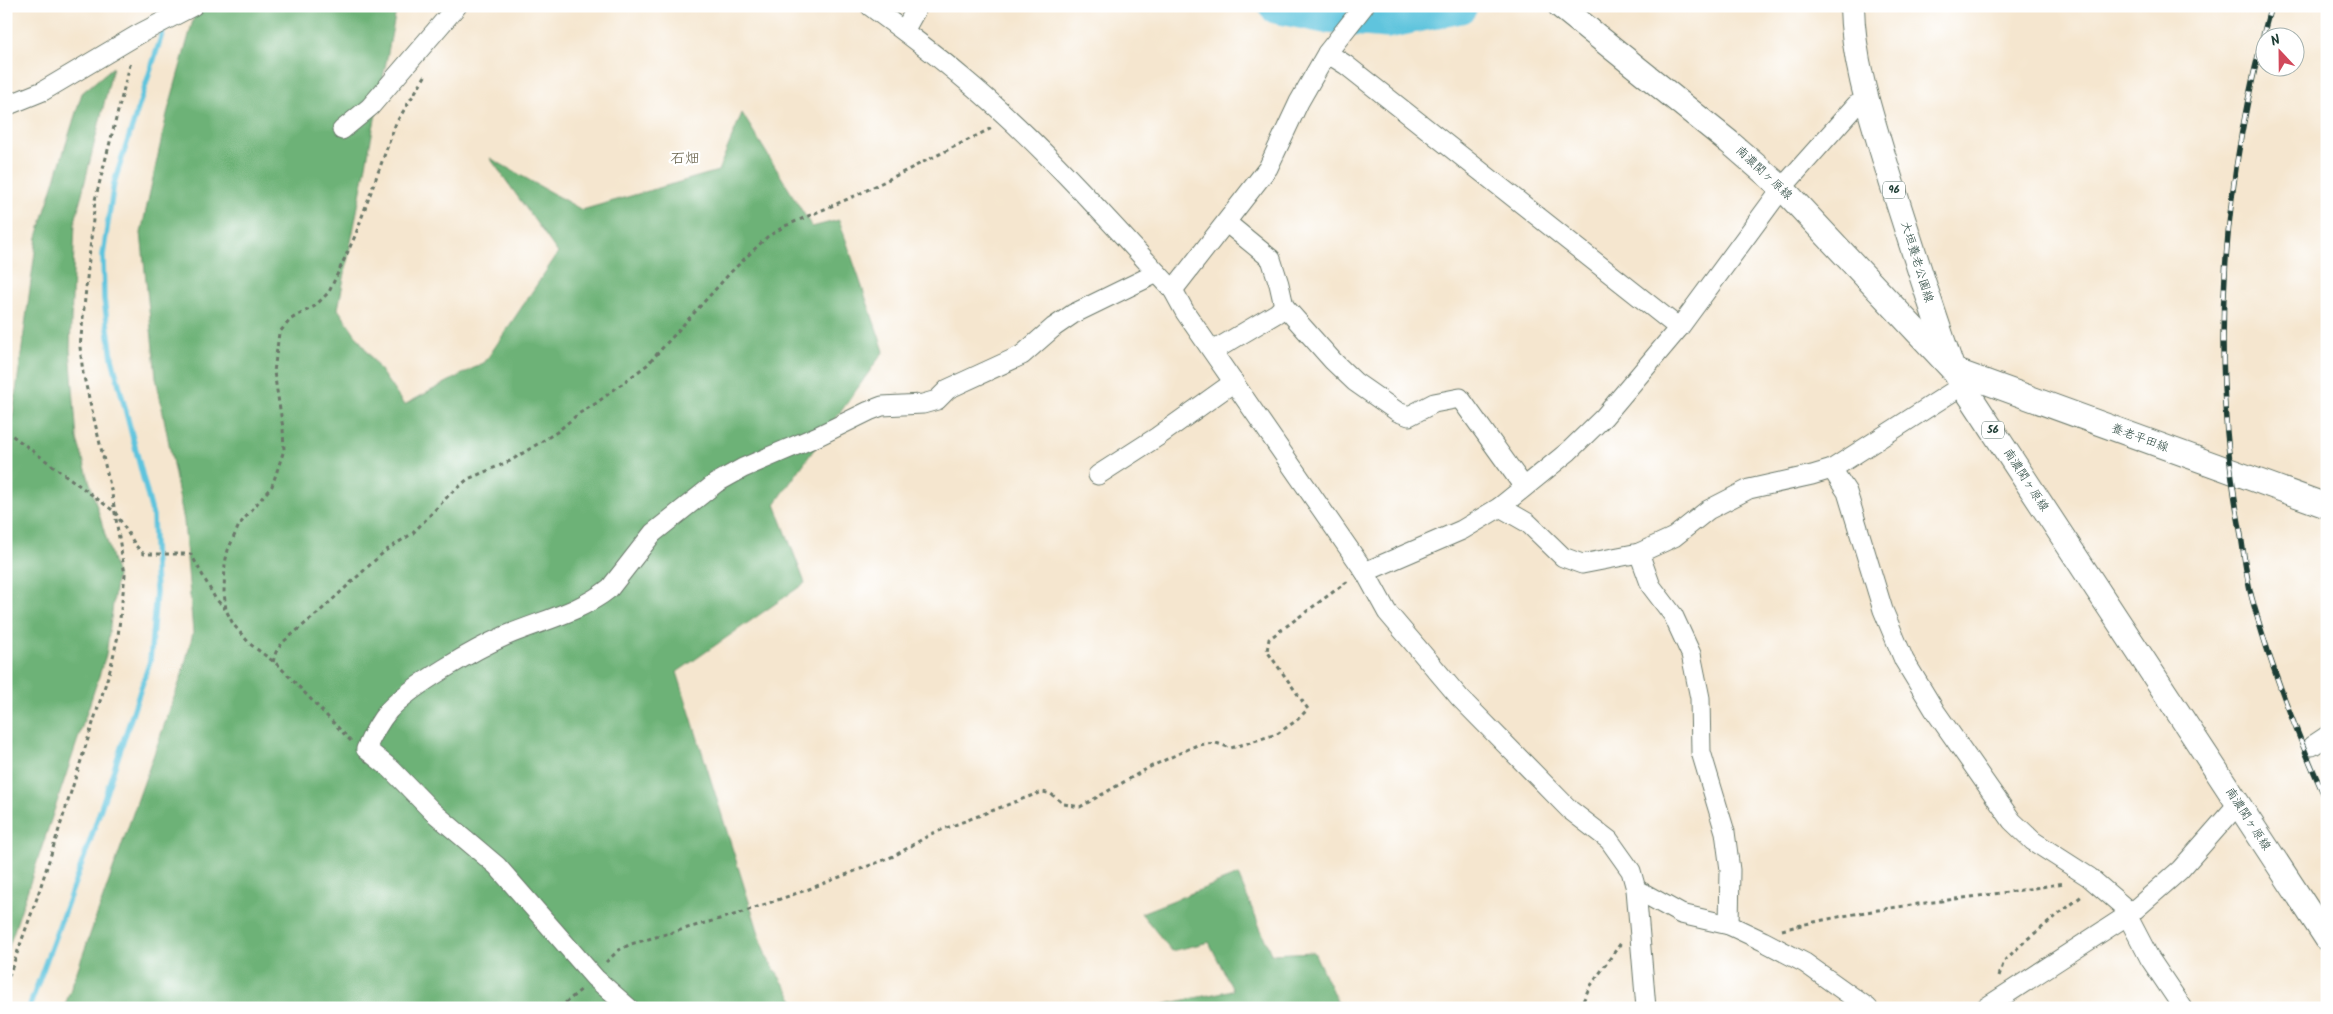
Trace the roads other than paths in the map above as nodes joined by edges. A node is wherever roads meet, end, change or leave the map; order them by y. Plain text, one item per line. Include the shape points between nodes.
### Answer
1 (458, 6) edge
2 (870, 6) edge
3 (918, 6) edge
4 (1560, 6) edge
5 (1852, 6) edge
6 (1363, 7) edge
7 (188, 9) edge
8 (904, 31) junction
9 (1327, 53) junction
10 (1866, 101) junction
11 (6, 106) edge
12 (342, 130) dead end
13 (1782, 188) junction
14 (1227, 223) junction
15 (1157, 273) junction
16 (1173, 290) junction
17 (1284, 306) junction
18 (1679, 328) junction
19 (1213, 351) junction
20 (1958, 377) junction
21 (1234, 382) junction
22 (1832, 469) junction
23 (1098, 475) dead end
24 (1524, 487) junction
25 (2327, 506) edge
26 (1500, 507) junction
27 (1639, 553) junction
28 (1364, 571) junction
29 (2238, 804) junction
30 (1636, 889) junction
31 (2129, 914) junction
32 (1729, 925) junction
33 (2327, 939) edge
34 (1988, 1005) edge
35 (629, 1008) edge
36 (1646, 1008) edge
37 (1868, 1008) edge
38 (2183, 1008) edge

1 - 12 street via 370,108
2 - 8 street
3 - 8 street
4 - 13 main road, 南濃関ヶ原線 / 56
5 - 10 main road, 大垣養老公園線 / 96 via 1852,28
6 - 9 street
7 - 11 street via 138,34 43,91
8 - 15 street via 1009,120
9 - 14 street via 1299,102 1268,168
9 - 18 street
10 - 13 street via 1856,105
10 - 20 main road, 大垣養老公園線 / 96 via 1929,301
13 - 18 street
13 - 20 main road, 南濃関ヶ原線 / 56
14 - 16 street
14 - 17 street via 1271,259
15 - 16 street
15 - 35 street via 1073,314 1022,356 948,389 937,400 882,406 716,483 652,533 602,594 574,610 504,636 431,677 391,708 376,728 366,749 497,866 595,978
16 - 19 street
17 - 19 street
17 - 24 street via 1355,382 1398,412 1409,416 1434,403 1460,398
18 - 24 street via 1604,418
19 - 21 street
20 - 22 street
20 - 25 main road, 養老平田線
20 - 29 main road, 南濃関ヶ原線 / 56
21 - 23 street
21 - 28 street
22 - 27 street via 1749,489 1708,510 1674,537
22 - 31 street via 1848,492 1883,610 1904,660 1935,711 2012,821 2034,841 2092,879
24 - 26 street
26 - 27 street via 1528,523 1563,557 1582,564
26 - 28 street via 1462,530
27 - 32 street via 1651,586 1673,615 1690,654 1700,698 1702,752 1725,832 1730,870
28 - 30 street via 1387,612 1460,698 1570,810 1609,840 1631,871
29 - 31 street via 2180,870
29 - 33 main road, 南濃関ヶ原線 / 56
30 - 32 street via 1681,914
30 - 36 street
31 - 34 street
31 - 38 street via 2150,959
32 - 37 street via 1805,963

